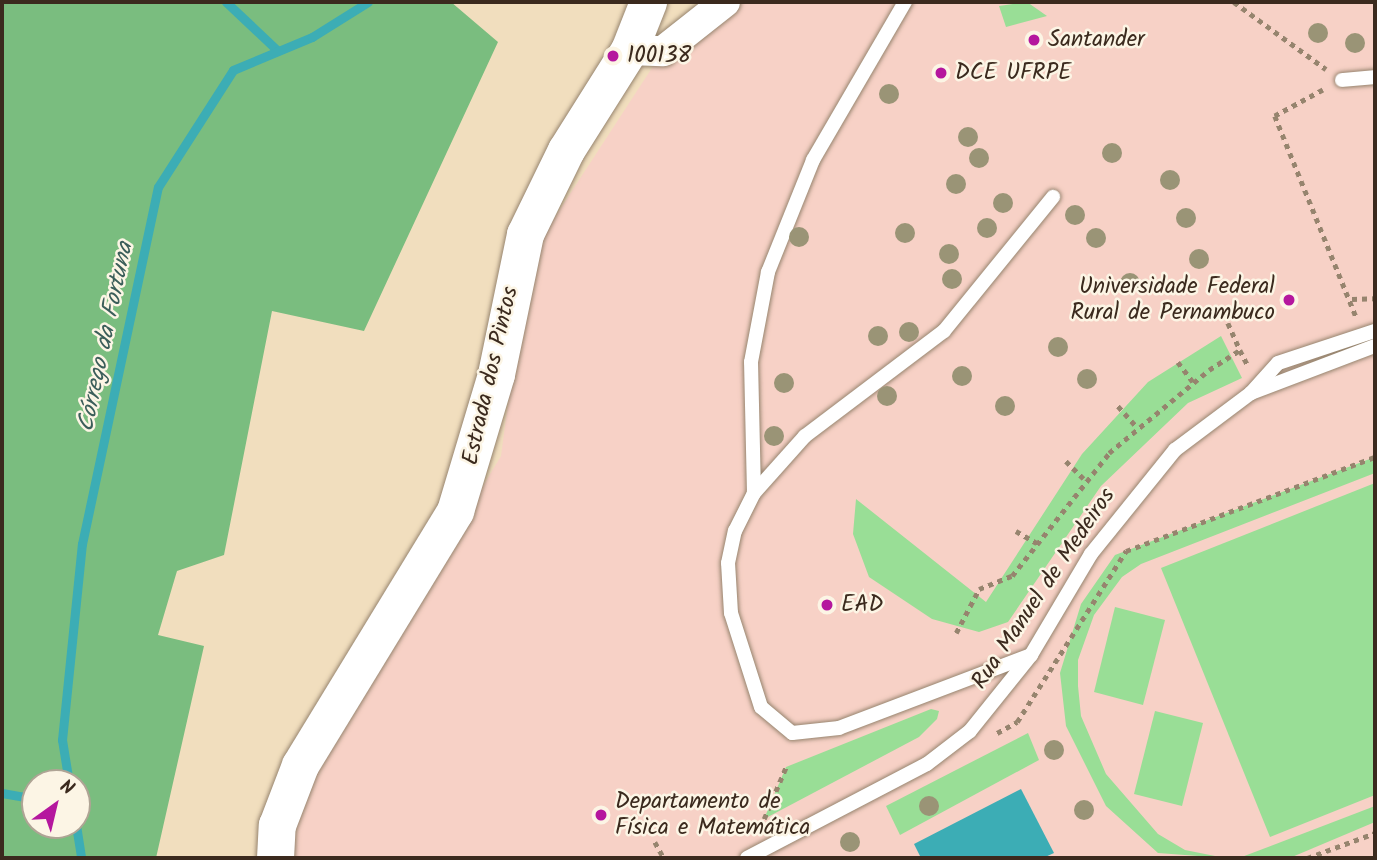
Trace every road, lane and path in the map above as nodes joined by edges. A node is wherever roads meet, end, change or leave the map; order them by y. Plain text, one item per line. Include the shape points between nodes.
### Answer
1 (648, 2) edge
2 (724, 2) edge
3 (905, 2) edge
4 (1234, 2) edge
5 (629, 50) junction
6 (1375, 78) edge
7 (1342, 80) junction
8 (1053, 197) dead end
9 (1375, 298) edge
10 (1228, 323) dead end
11 (1375, 331) edge
12 (1375, 346) edge
13 (1240, 350) junction
14 (1178, 362) dead end
15 (1193, 382) junction
16 (1254, 388) junction
17 (1118, 406) dead end
18 (1137, 427) junction
19 (1375, 457) edge
20 (1066, 460) dead end
21 (1084, 479) junction
22 (754, 493) junction
23 (1017, 531) dead end
24 (1037, 543) junction
25 (956, 633) dead end
26 (1031, 655) junction
27 (993, 735) dead end
28 (786, 767) dead end
29 (764, 819) dead end
30 (1375, 833) edge
31 (655, 842) dead end
32 (275, 858) edge
33 (664, 858) edge
34 (747, 858) edge
35 (1307, 858) edge

1 - 5 street, Estrada dos Pintos
2 - 5 street via 663,51
3 - 22 lane via 813,159 768,272 751,362
4 - 7 path
5 - 32 street, Estrada dos Pintos via 566,150 525,234 496,374 455,511 300,765 277,825
6 - 7 lane
7 - 9 path via 1275,116 1335,270 1352,299
8 - 22 lane via 944,331 805,436
10 - 13 path
11 - 16 lane via 1278,363
12 - 16 lane, Rua Manuel de Medeiros
13 - 15 path
13 - 16 path
14 - 15 path
15 - 18 path
16 - 26 lane, Rua Manuel de Medeiros via 1175,450 1134,497 1091,554
17 - 18 path
18 - 21 path
19 - 27 path via 1126,551 1017,722
20 - 21 path
21 - 24 path
22 - 26 lane via 735,531 729,563 731,613 761,707 774,723 811,735 839,728
23 - 24 path
24 - 25 path via 1012,576 979,589
26 - 34 lane, Rua Manuel de Medeiros via 971,731 928,764
28 - 29 path
30 - 35 path
31 - 33 path

